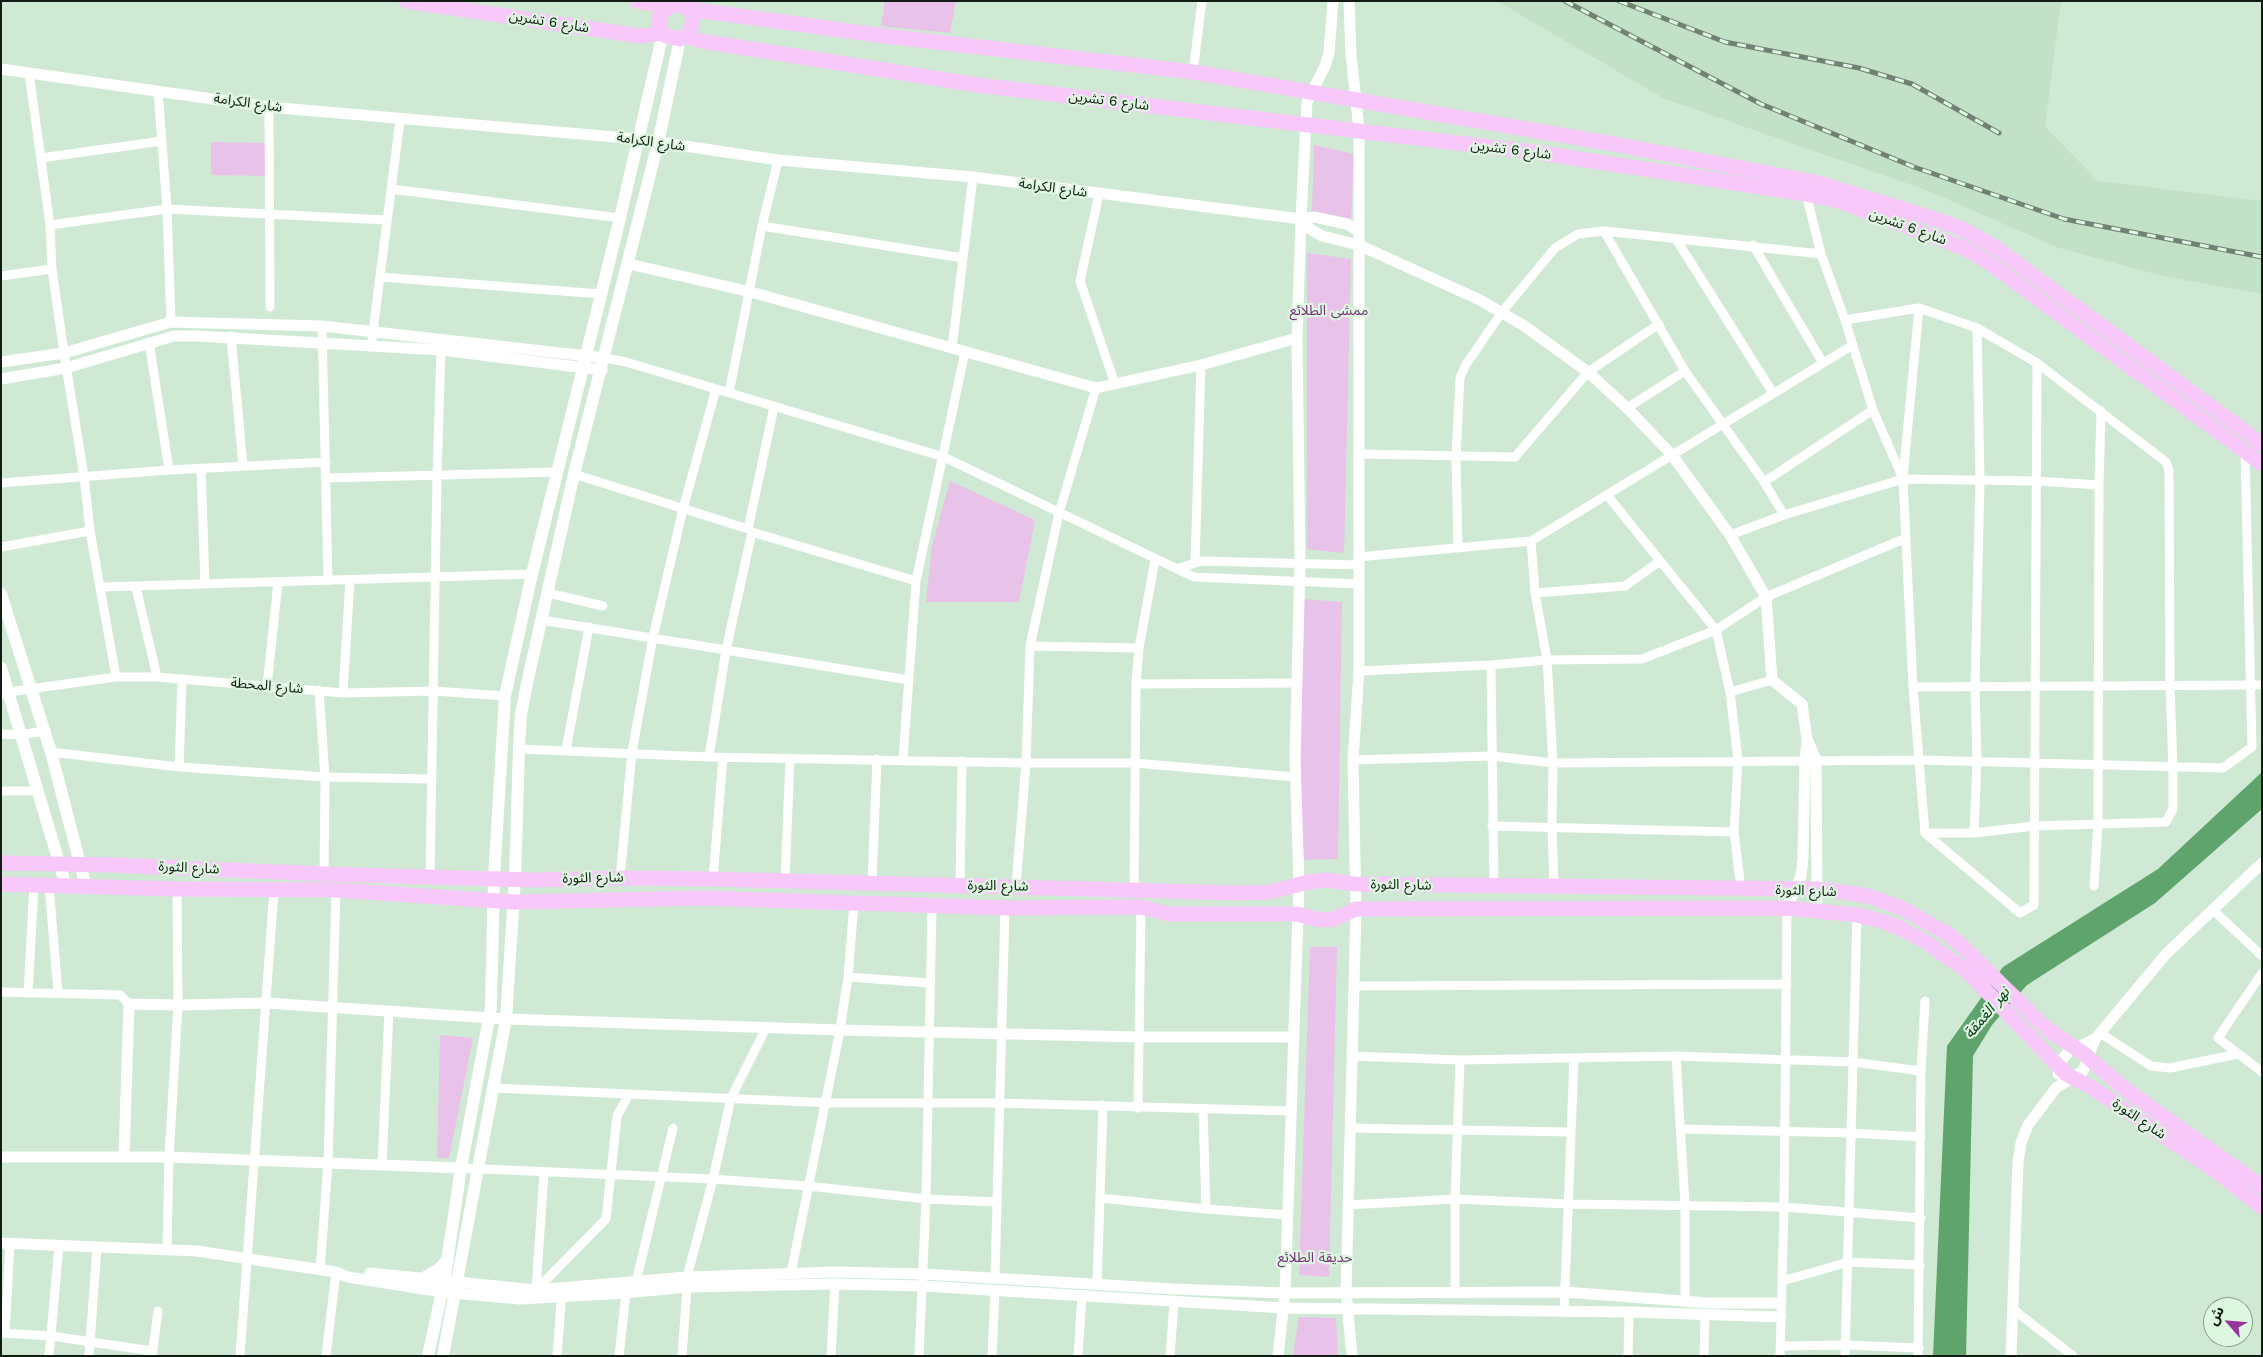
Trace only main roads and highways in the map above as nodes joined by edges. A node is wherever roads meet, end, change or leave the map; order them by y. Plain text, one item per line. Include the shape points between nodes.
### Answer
1 (406, 1) edge
2 (637, 1) edge
3 (718, 1) edge
4 (669, 4) edge
5 (689, 5) edge
6 (740, 15) junction
7 (663, 33) junction
8 (683, 38) junction
9 (2262, 444) edge
10 (2262, 464) edge
11 (1, 594) edge
12 (1, 668) edge
13 (5, 693) edge
14 (1, 863) edge
15 (61, 865) junction
16 (80, 865) junction
17 (494, 878) junction
18 (515, 879) junction
19 (1, 884) edge
20 (66, 886) junction
21 (86, 886) junction
22 (493, 902) junction
23 (514, 902) junction
24 (1971, 965) junction
25 (2027, 1021) junction
26 (2262, 1187) edge
27 (2262, 1207) edge
28 (448, 1258) junction
29 (422, 1280) road end
30 (449, 1288) junction
31 (428, 1356) edge
32 (443, 1356) edge

1 - 7 main road, شارع 6 تشرين via 640,36
2 - 4 main road
3 - 6 main road
4 - 5 main road
4 - 7 main road via 659,18
5 - 6 main road, شارع 6 تشرين
5 - 8 main road via 694,24
6 - 9 main road, شارع 6 تشرين via 969,47 1193,72 1598,141 1815,182 1956,227 1996,248
7 - 8 main road via 671,39
7 - 17 main road via 505,696
8 - 10 main road, شارع 6 تشرين via 978,85 1540,153 1806,194 1838,202 1964,248 1988,262
8 - 18 main road via 574,474 524,697
11 - 16 main road via 51,752
12 - 13 main road
13 - 15 main road
14 - 15 main road, شارع الثورة
15 - 16 main road, شارع الثورة
15 - 20 main road
16 - 17 main road, شارع الثورة
16 - 21 main road
17 - 18 main road, شارع الثورة
17 - 22 main road
18 - 23 main road
18 - 24 main road, شارع الثورة via 784,880 1253,893 1327,880 1355,884 1494,887 1817,889 1872,897 1903,909 1946,933
19 - 20 main road, شارع الثورة
20 - 21 main road, شارع الثورة
21 - 22 main road, شارع الثورة via 336,890
22 - 23 main road, شارع الثورة
22 - 28 main road via 493,985 489,1017
23 - 24 main road, شارع الثورة via 703,898 1004,908 1141,907 1169,914 1297,914 1327,920 1356,909 1787,908 1857,915 1882,921 1902,928
23 - 30 main road via 506,1019 477,1169
24 - 25 main road
25 - 26 main road, شارع الثورة via 2075,1048 2121,1086
25 - 27 main road, شارع الثورة via 2059,1067 2216,1171
28 - 29 main road via 439,1269
28 - 30 main road
30 - 31 main road
30 - 32 main road

